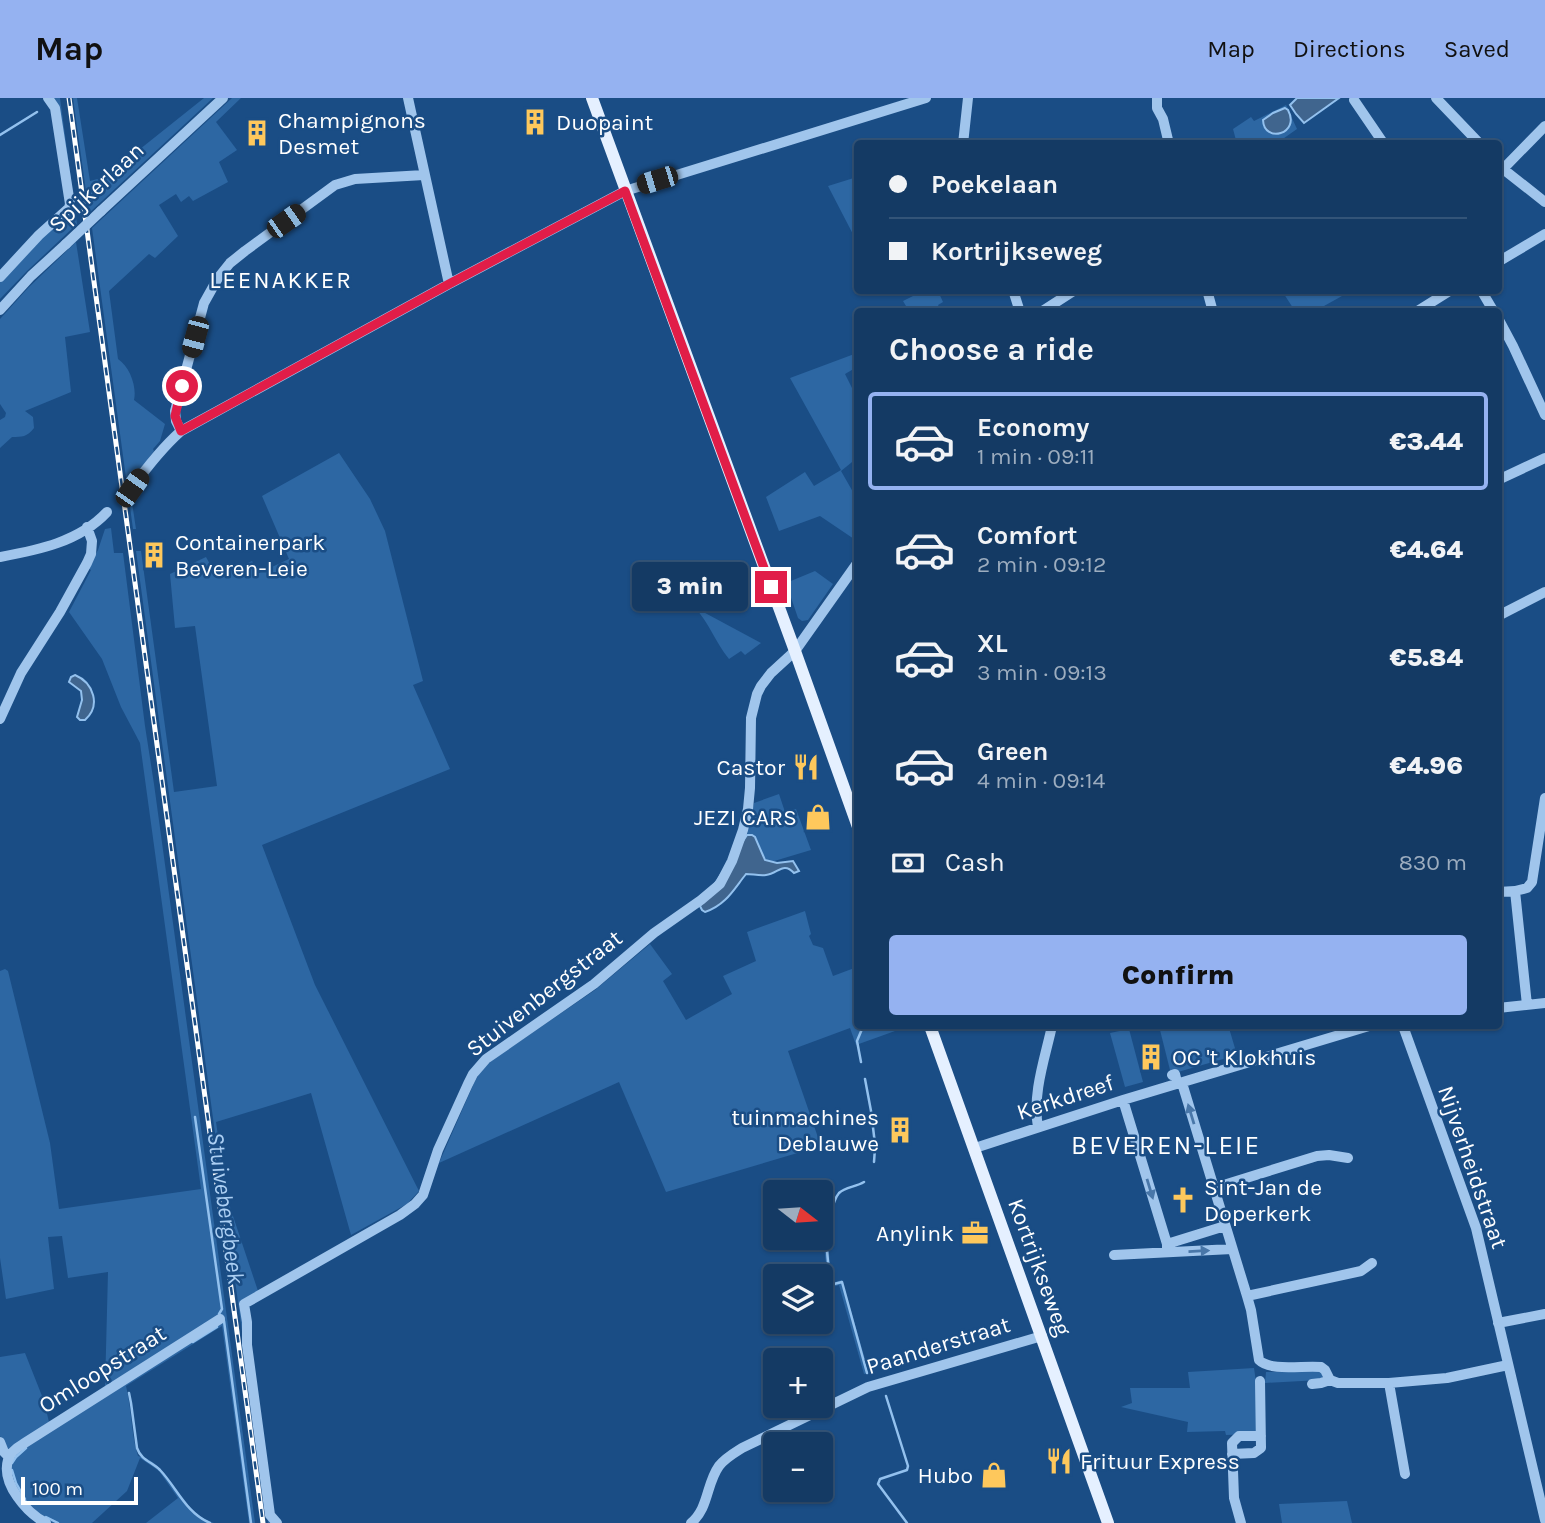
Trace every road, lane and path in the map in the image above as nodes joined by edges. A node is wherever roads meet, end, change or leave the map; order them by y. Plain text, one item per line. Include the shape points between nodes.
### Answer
1 (48, 98) edge
2 (223, 98) edge
3 (408, 98) edge
4 (592, 98) edge
5 (926, 98) edge
6 (968, 98) edge
7 (1157, 98) edge
8 (1437, 98) edge
9 (1354, 100) dead end
10 (1545, 126) edge
11 (963, 140) edge
12 (1168, 140) edge
13 (1381, 140) edge
14 (1476, 140) edge
15 (1502, 165) edge
16 (1502, 169) edge
17 (424, 175) junction
18 (625, 191) junction
19 (1545, 202) edge
20 (1545, 234) edge
21 (1502, 260) edge
22 (0, 277) edge
23 (449, 284) junction
24 (1069, 294) edge
25 (1445, 294) edge
26 (1047, 308) edge
27 (1422, 308) edge
28 (0, 310) edge
29 (1502, 325) edge
30 (1545, 415) edge
31 (181, 431) junction
32 (1545, 458) edge
33 (1502, 478) edge
34 (132, 488) dead end
35 (107, 512) dead end
36 (88, 527) junction
37 (0, 557) edge
38 (854, 568) edge
39 (1545, 592) edge
40 (1502, 614) edge
41 (795, 651) junction
42 (0, 719) edge
43 (1545, 798) edge
44 (854, 816) edge
45 (1515, 891) junction
46 (1502, 892) edge
47 (1545, 1003) edge
48 (1527, 1005) junction
49 (1502, 1008) edge
50 (931, 1029) edge
51 (1051, 1029) edge
52 (1358, 1029) edge
53 (1404, 1029) edge
54 (1177, 1078) junction
55 (1123, 1100) junction
56 (1038, 1127) junction
57 (975, 1148) junction
58 (1348, 1158) dead end
59 (1214, 1188) junction
60 (1225, 1226) junction
61 (1167, 1248) junction
62 (1232, 1249) junction
63 (1114, 1255) dead end
64 (1372, 1263) dead end
65 (1247, 1296) junction
66 (1545, 1314) edge
67 (220, 1319) dead end
68 (1498, 1323) junction
69 (1042, 1336) junction
70 (1508, 1364) junction
71 (1330, 1380) junction
72 (1260, 1381) dead end
73 (1389, 1383) junction
74 (1312, 1384) dead end
75 (1261, 1436) junction
76 (0, 1442) edge
77 (1232, 1454) junction
78 (9, 1457) junction
79 (1405, 1474) dead end
80 (1545, 1520) edge
81 (46, 1523) edge
82 (277, 1523) edge
83 (691, 1523) edge
84 (1108, 1523) edge
85 (1241, 1523) edge

1 - 22 street, Spijkerlaan via 55,108 69,208
2 - 28 street, Spijkerlaan, bridge
3 - 17 street
4 - 18 main road
5 - 18 street
6 - 11 street
7 - 12 street
8 - 14 street
9 - 13 street
10 - 15 street
16 - 19 street
17 - 23 street
17 - 31 street via 355,179 335,185 230,263 201,312 175,411
18 - 23 street
18 - 41 main road
20 - 21 street
23 - 31 street
24 - 26 street
25 - 27 street
29 - 30 street
31 - 34 street
32 - 33 street
35 - 36 street
36 - 37 street via 65,541
36 - 42 street via 90,559 21,673
38 - 41 street
39 - 40 street
41 - 44 main road
41 - 82 street, Stuivenbergstraat via 761,686 754,702 748,809 720,884 594,984 486,1059 468,1084 426,1189 415,1205 244,1304 270,1515
43 - 45 street via 1532,881 1529,887
45 - 46 street
45 - 48 street
47 - 48 street
48 - 49 street
50 - 57 main road, Kortrijkseweg
51 - 56 street via 1037,1099
52 - 54 street, Kerkdreef
53 - 68 street, Nijverheidstraat via 1476,1228
54 - 55 street, Kerkdreef
59 -> 54 street
55 - 56 street, Kerkdreef
55 -> 61 street
56 - 57 street, Kerkdreef
57 - 69 main road, Kortrijkseweg
58 - 59 street via 1317,1156
59 - 60 street
60 - 61 street
60 - 62 street
61 -> 62 street
61 - 63 street
62 - 65 street
64 - 65 street via 1362,1271
65 - 71 street via 1259,1360 1272,1367 1320,1366
66 - 68 street
67 - 78 street, Omloopstraat
68 - 70 street, Nijverheidstraat
69 - 83 street, Paanderstraat via 868,1387 743,1448 720,1465 701,1512
69 - 84 main road, Kortrijkseweg
70 - 73 street via 1447,1378
70 - 80 street, Nijverheidstraat
71 - 73 street
71 - 74 street
72 - 75 street
73 - 79 street
75 - 77 street via 1236,1438
75 - 77 street via 1258,1452
76 - 78 street
77 - 85 street via 1234,1498
78 - 81 street via 13,1491

